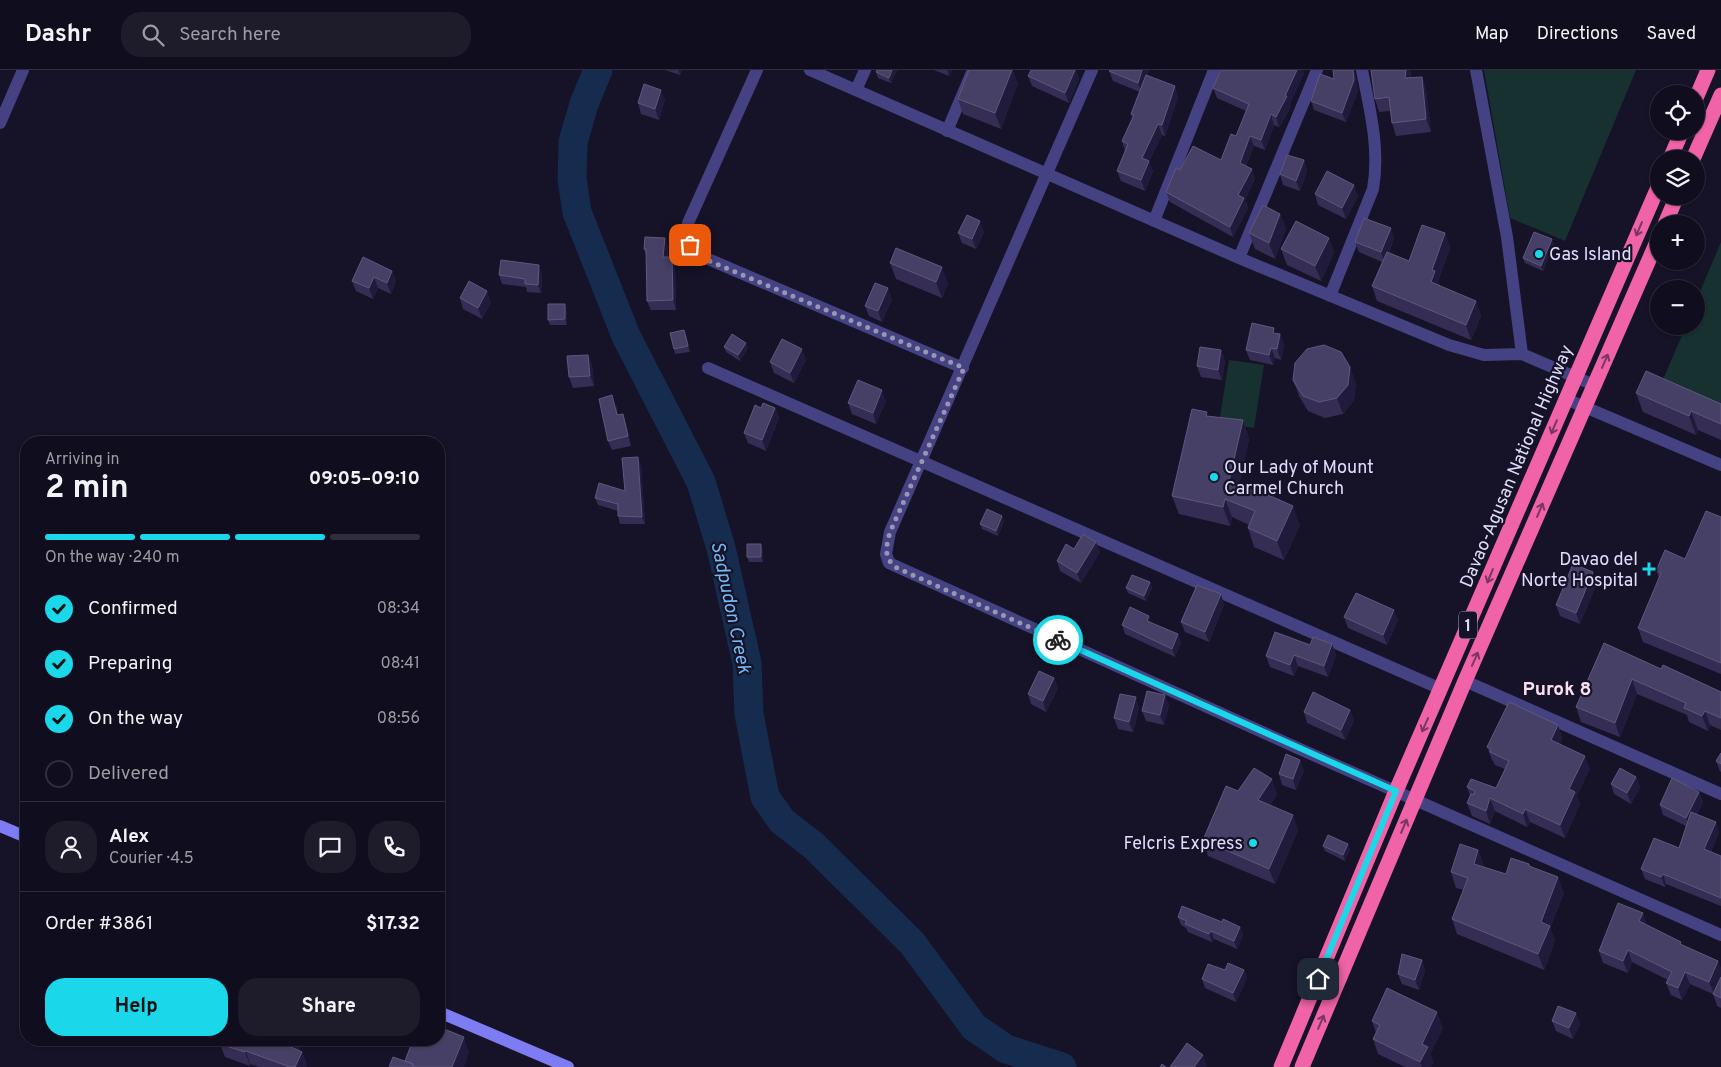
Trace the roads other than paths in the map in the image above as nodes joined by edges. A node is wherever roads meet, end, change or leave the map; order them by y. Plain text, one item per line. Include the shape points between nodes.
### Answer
1 (23, 70) edge
2 (757, 70) edge
3 (810, 70) edge
4 (864, 70) edge
5 (973, 70) edge
6 (1092, 70) edge
7 (1214, 70) edge
8 (1317, 70) edge
9 (1362, 70) edge
10 (1476, 70) edge
11 (1708, 70) edge
12 (1702, 85) edge
13 (856, 90) junction
14 (1721, 94) edge
15 (0, 123) edge
16 (947, 130) junction
17 (1683, 140) edge
18 (1691, 150) edge
19 (1697, 150) edge
20 (1048, 173) junction
21 (1650, 205) edge
22 (1154, 221) junction
23 (1650, 257) edge
24 (1239, 258) junction
25 (1330, 296) junction
26 (1522, 354) junction
27 (708, 368) dead end
28 (964, 368) junction
29 (1575, 377) junction
30 (1594, 385) junction
31 (1566, 399) junction
32 (1585, 407) junction
33 (922, 462) junction
34 (1721, 465) edge
35 (1506, 536) junction
36 (1525, 544) junction
37 (1466, 681) junction
38 (1441, 688) junction
39 (1396, 791) junction
40 (1721, 794) edge
41 (1415, 799) junction
42 (0, 826) edge
43 (20, 834) edge
44 (1354, 892) junction
45 (1373, 899) junction
46 (1721, 935) edge
47 (445, 1015) edge
48 (568, 1067) edge
49 (1281, 1067) edge
50 (1302, 1067) edge

1 - 15 street
2 - 28 street via 688,223 687,236 694,253
3 - 13 street
4 - 13 street
5 - 16 street
6 - 20 street
7 - 22 street
8 - 24 street
9 - 25 street via 1376,145 1376,174
10 - 26 street via 1505,228
11 - 12 highway
13 - 16 street
14 - 19 highway
16 - 20 street
17 - 18 highway
20 - 22 street
20 - 28 street
21 -> 29 highway, Davao-Agusan National Highway / 1
22 - 24 street
30 -> 23 highway, 1
24 - 25 street
25 - 26 street via 1467,351 1493,355
26 - 29 street
27 - 33 street
28 - 33 street
29 - 30 street
29 - 31 highway, Davao-Agusan National Highway / 1
30 - 32 highway, 1
31 - 32 street
31 -> 35 highway, Davao-Agusan National Highway / 1
32 - 34 street
36 -> 32 highway, 1
33 - 38 street
33 - 39 street via 890,532 886,554 889,563
35 - 36 highway
35 -> 38 highway, Davao-Agusan National Highway / 1
37 -> 36 highway, 1
37 - 40 street
37 - 41 highway, 1
38 -> 39 highway, Davao-Agusan National Highway / 1
39 - 41 street
39 - 44 highway, Davao-Agusan National Highway / 1
45 -> 41 highway, 1
41 - 46 street
42 - 43 main road
44 - 45 highway
44 - 49 highway, Davao-Agusan National Highway / 1
50 -> 45 highway, 1
47 - 48 main road

